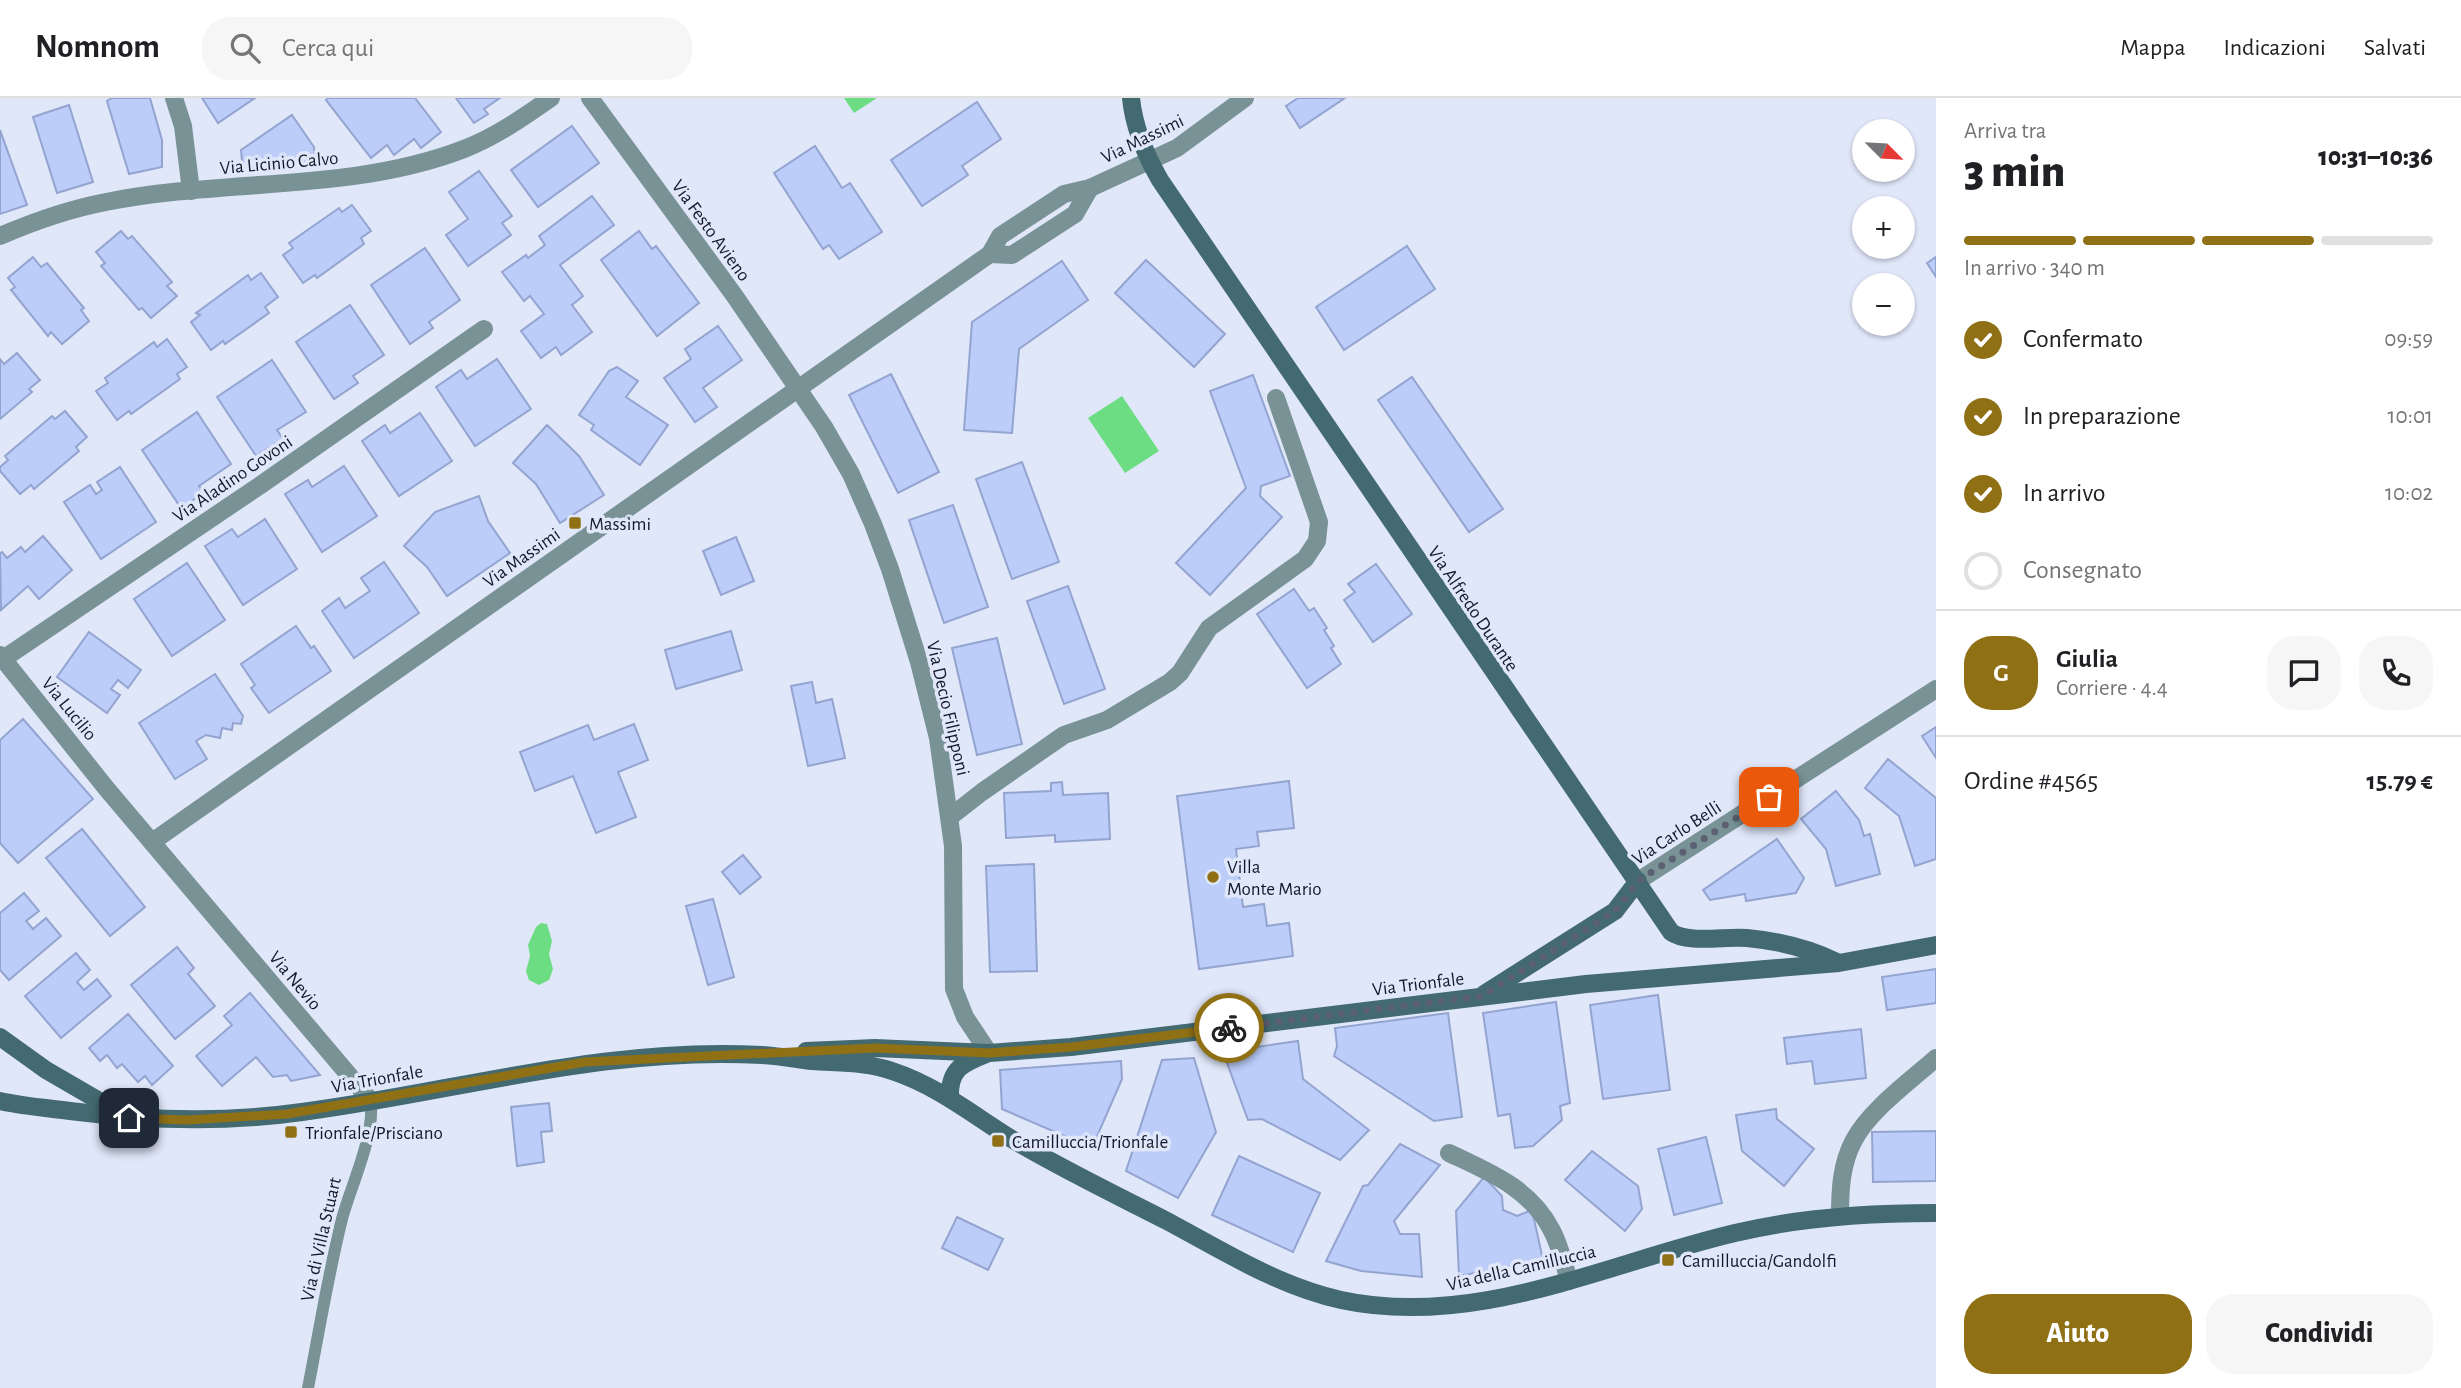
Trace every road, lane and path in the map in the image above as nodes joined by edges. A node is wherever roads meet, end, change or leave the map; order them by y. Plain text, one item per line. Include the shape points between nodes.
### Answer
1 (174, 98) edge
2 (551, 98) edge
3 (590, 98) edge
4 (1131, 98) edge
5 (1245, 98) edge
6 (1149, 161) junction
7 (191, 191) junction
8 (0, 236) edge
9 (484, 329) dead end
10 (798, 389) junction
11 (1276, 398) dead end
12 (1, 657) edge
13 (1936, 689) edge
14 (950, 817) junction
15 (152, 842) junction
16 (1638, 881) junction
17 (1936, 945) edge
18 (1839, 963) junction
19 (1482, 996) junction
20 (0, 1037) edge
21 (989, 1053) junction
22 (761, 1055) junction
23 (1936, 1058) edge
24 (3, 1097) edge
25 (950, 1097) junction
26 (370, 1100) junction
27 (129, 1118) junction
28 (1449, 1153) dead end
29 (1936, 1213) edge
30 (1840, 1216) junction
31 (1569, 1281) junction
32 (309, 1388) edge

1 - 7 street via 183,126
2 - 7 street, Via Licinio Calvo via 477,144 424,161 362,175
3 - 10 street, Via Festo Avieno
4 - 6 main road, Via Alfredo Durante
5 - 6 street, Via Massimi via 1197,135
6 - 10 street, Via Massimi via 1090,188 1064,194 1000,236 990,254
6 - 16 main road, Via Alfredo Durante via 1396,531
7 - 8 street, Via Licinio Calvo via 108,201 31,222
9 - 12 street, Via Aladino Govoni via 262,484
10 - 14 street, Via Decio Filipponi via 850,474 890,569 930,704
10 - 15 street, Via Massimi
11 - 14 street via 1319,522 1317,541 1305,559 1209,628 1170,682 1107,720 1064,735
12 - 15 street, Via Lucilio
13 - 16 street, Via Carlo Belli
14 - 21 street, Via Decio Filipponi via 954,989 965,1017
15 - 26 street, Via Nevio
16 - 18 main road, Via Alfredo Durante via 1674,935 1783,943
16 - 19 main road, Via Carlo Belli via 1615,911
17 - 18 main road, Via Trionfale
18 - 19 main road, Via Trionfale
19 - 21 main road, Via Trionfale
20 - 27 main road
21 - 22 main road, Via Trionfale via 875,1048
21 - 25 main road, Via Trionfale via 956,1071 950,1080
22 - 25 main road, Via Trionfale via 880,1067
22 - 26 main road, Via Trionfale via 585,1062
23 - 30 street via 1870,1119 1854,1140 1842,1177
24 - 27 main road, Via Trionfale
25 - 31 main road, Via della Camilluccia via 1040,1156 1264,1273 1320,1294 1375,1306 1424,1308
26 - 27 main road, Via Trionfale via 239,1118
26 - 32 lane, Via di Villa Stuart via 369,1130 342,1218
28 - 31 street via 1515,1186 1535,1205 1551,1229
29 - 30 main road, Via della Camilluccia
30 - 31 main road, Via della Camilluccia via 1731,1234

